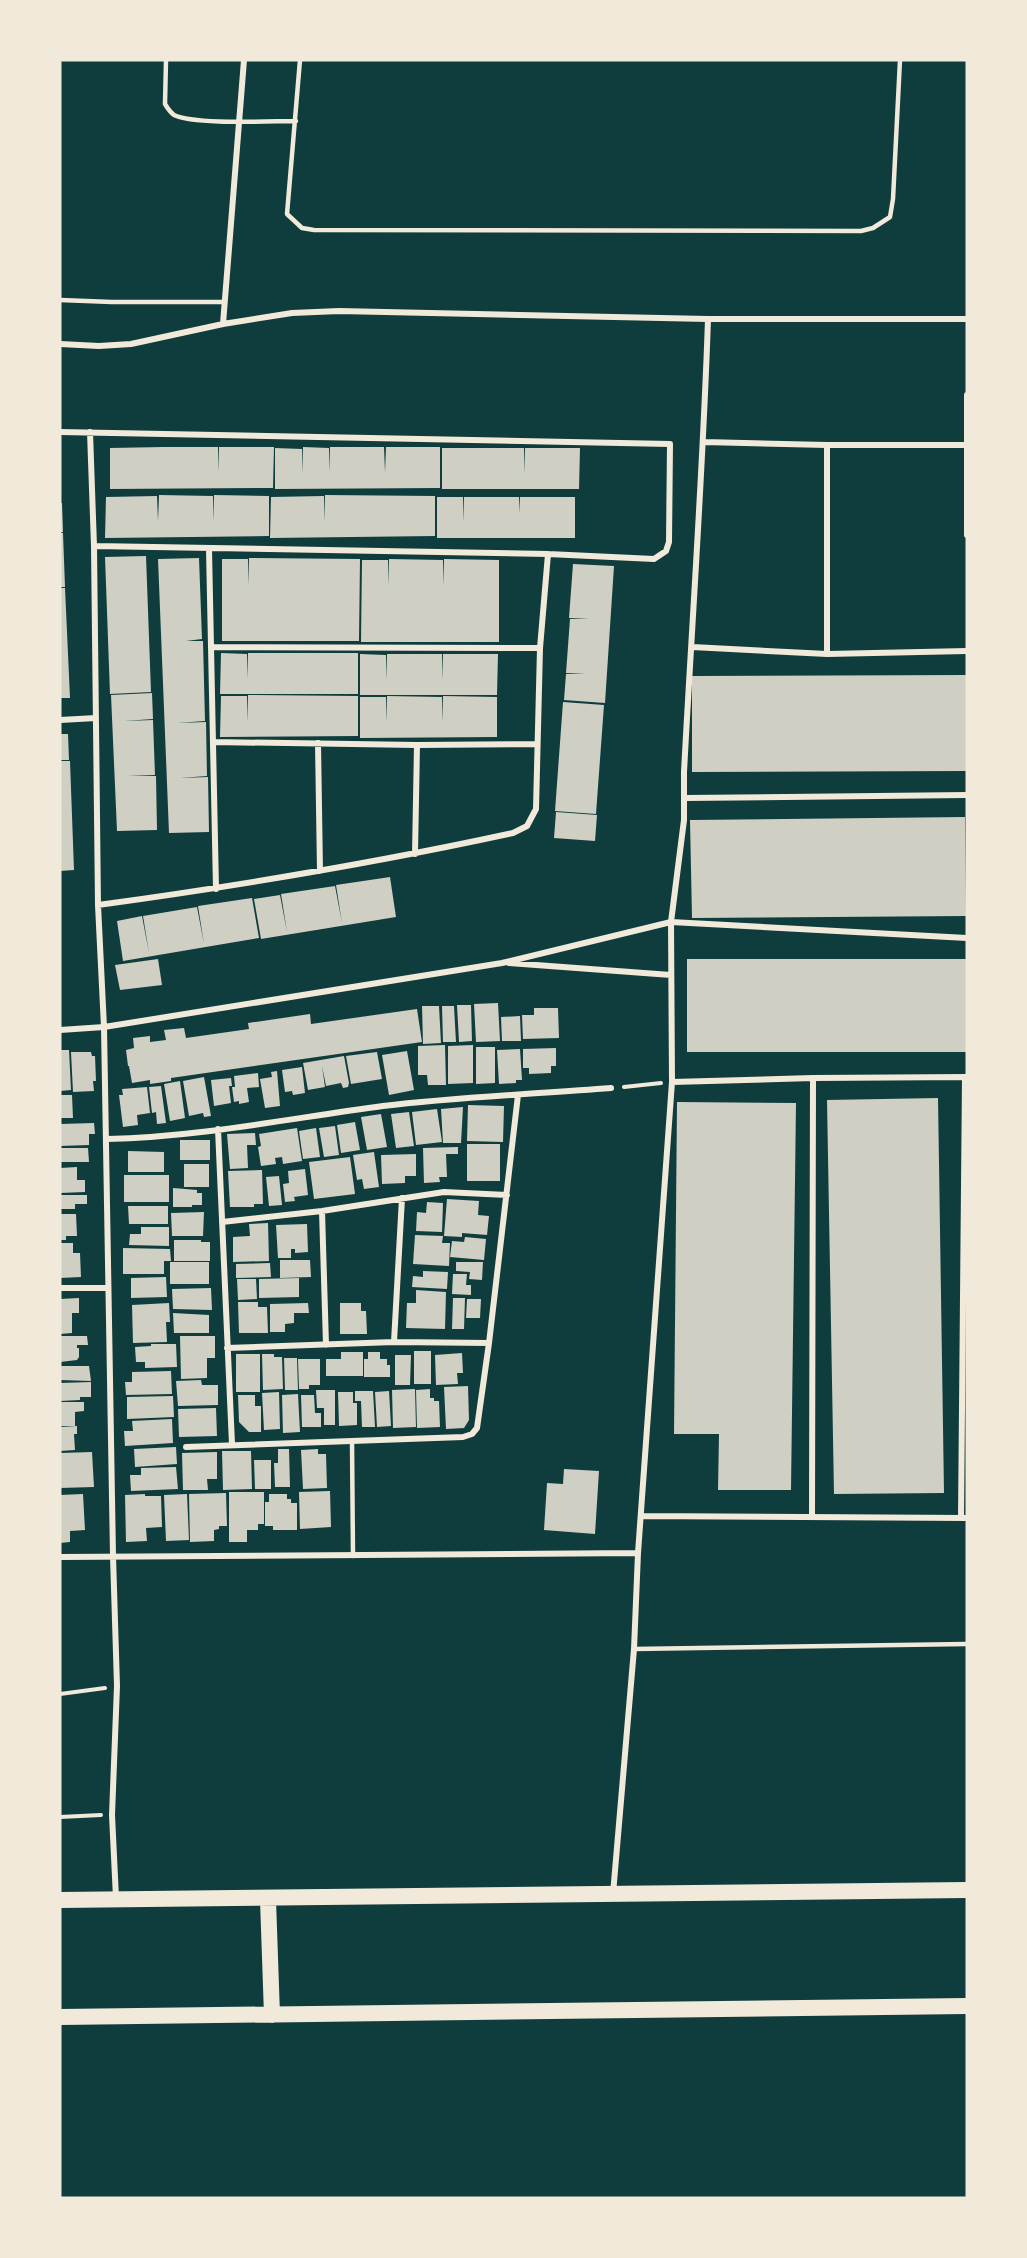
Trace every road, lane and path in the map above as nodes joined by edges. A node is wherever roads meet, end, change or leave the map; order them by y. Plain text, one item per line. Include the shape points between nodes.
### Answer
1 (166, 60) edge
2 (244, 60) edge
3 (300, 60) edge
4 (900, 60) edge
5 (240, 121) junction
6 (296, 121) junction
7 (60, 300) edge
8 (224, 302) junction
9 (967, 319) edge
10 (708, 320) junction
11 (223, 324) junction
12 (60, 344) edge
13 (967, 395) edge
14 (60, 432) edge
15 (90, 432) junction
16 (704, 442) junction
17 (966, 444) edge
18 (827, 445) junction
19 (967, 535) edge
20 (94, 546) junction
21 (209, 549) junction
22 (548, 554) junction
23 (211, 646) junction
24 (692, 646) junction
25 (540, 648) junction
26 (967, 651) edge
27 (827, 654) junction
28 (96, 718) junction
29 (60, 720) edge
30 (213, 742) junction
31 (318, 743) junction
32 (537, 744) junction
33 (417, 745) junction
34 (967, 795) edge
35 (685, 798) junction
36 (415, 854) junction
37 (320, 871) junction
38 (216, 889) junction
39 (98, 905) junction
40 (671, 922) junction
41 (967, 938) edge
42 (502, 963) junction
43 (671, 975) junction
44 (104, 1027) junction
45 (60, 1030) edge
46 (966, 1077) edge
47 (813, 1078) junction
48 (672, 1082) junction
49 (611, 1088) joint
50 (518, 1095) junction
51 (218, 1129) junction
52 (106, 1139) junction
53 (507, 1195) junction
54 (402, 1197) junction
55 (322, 1211) junction
56 (222, 1222) junction
57 (60, 1288) edge
58 (108, 1288) junction
59 (394, 1342) junction
60 (489, 1342) junction
61 (326, 1345) junction
62 (227, 1348) junction
63 (352, 1441) junction
64 (232, 1444) junction
65 (186, 1447) dead end
66 (641, 1516) junction
67 (812, 1516) junction
68 (964, 1518) edge
69 (638, 1553) junction
70 (113, 1556) junction
71 (353, 1556) junction
72 (60, 1557) edge
73 (967, 1644) edge
74 (634, 1649) junction
75 (117, 1686) junction
76 (60, 1694) edge
77 (112, 1815) junction
78 (60, 1817) edge
79 (967, 1890) edge
80 (613, 1894) junction
81 (60, 1900) edge
82 (116, 1900) junction
83 (268, 1900) junction
84 (967, 2006) edge
85 (272, 2015) junction
86 (60, 2017) edge

1 - 5 lane via 168,110 195,120
2 - 5 street
3 - 6 lane
4 - 6 lane via 890,217 861,231 302,228 287,214
5 - 6 lane
5 - 8 street
7 - 8 lane
8 - 11 street
9 - 10 street
10 - 11 street via 339,310
10 - 16 street
11 - 12 street via 131,344
13 - 17 street
14 - 15 street
15 - 20 street
15 - 22 street via 670,444 669,542 661,556 654,559
16 - 18 street
16 - 24 street
17 - 18 street
17 - 19 street
18 - 27 street
20 - 21 street
20 - 28 street
21 - 22 street
21 - 23 street
22 - 25 street
23 - 25 street
23 - 30 street
24 - 27 street
24 - 35 street
25 - 32 street
26 - 27 street
28 - 29 street
28 - 39 street
30 - 31 street
30 - 38 street
31 - 33 street
31 - 37 street
32 - 33 street
32 - 36 street via 536,809 526,826 513,833
33 - 36 street
34 - 35 street
35 - 40 street
36 - 37 street
37 - 38 street
38 - 39 street
39 - 44 street
40 - 41 street
40 - 42 street
40 - 43 street
42 - 43 street
42 - 44 street
43 - 48 street
44 - 45 street
44 - 52 street
46 - 47 street
46 - 68 street
47 - 48 street
47 - 67 street
48 - 49 path
48 - 66 street
49 - 50 street
50 - 51 street via 386,1106
50 - 53 street
51 - 52 street
51 - 56 street
52 - 58 street
53 - 54 street via 444,1192
53 - 60 street
54 - 55 street
54 - 59 street
55 - 56 street
55 - 61 street
56 - 62 street
57 - 58 street
58 - 70 street
59 - 60 street
59 - 61 street
60 - 63 street via 477,1428 472,1434
61 - 62 street
62 - 64 street
63 - 64 street
63 - 71 lane
64 - 65 street
66 - 67 street
66 - 69 street
67 - 68 street
69 - 71 street
69 - 74 street
70 - 71 street
70 - 72 street
70 - 75 street
73 - 74 lane
74 - 80 street
75 - 76 path
75 - 77 street
77 - 78 path
77 - 82 street
79 - 80 highway
80 - 83 highway
81 - 82 highway
82 - 83 highway
83 - 85 highway
84 - 85 highway
85 - 86 highway

